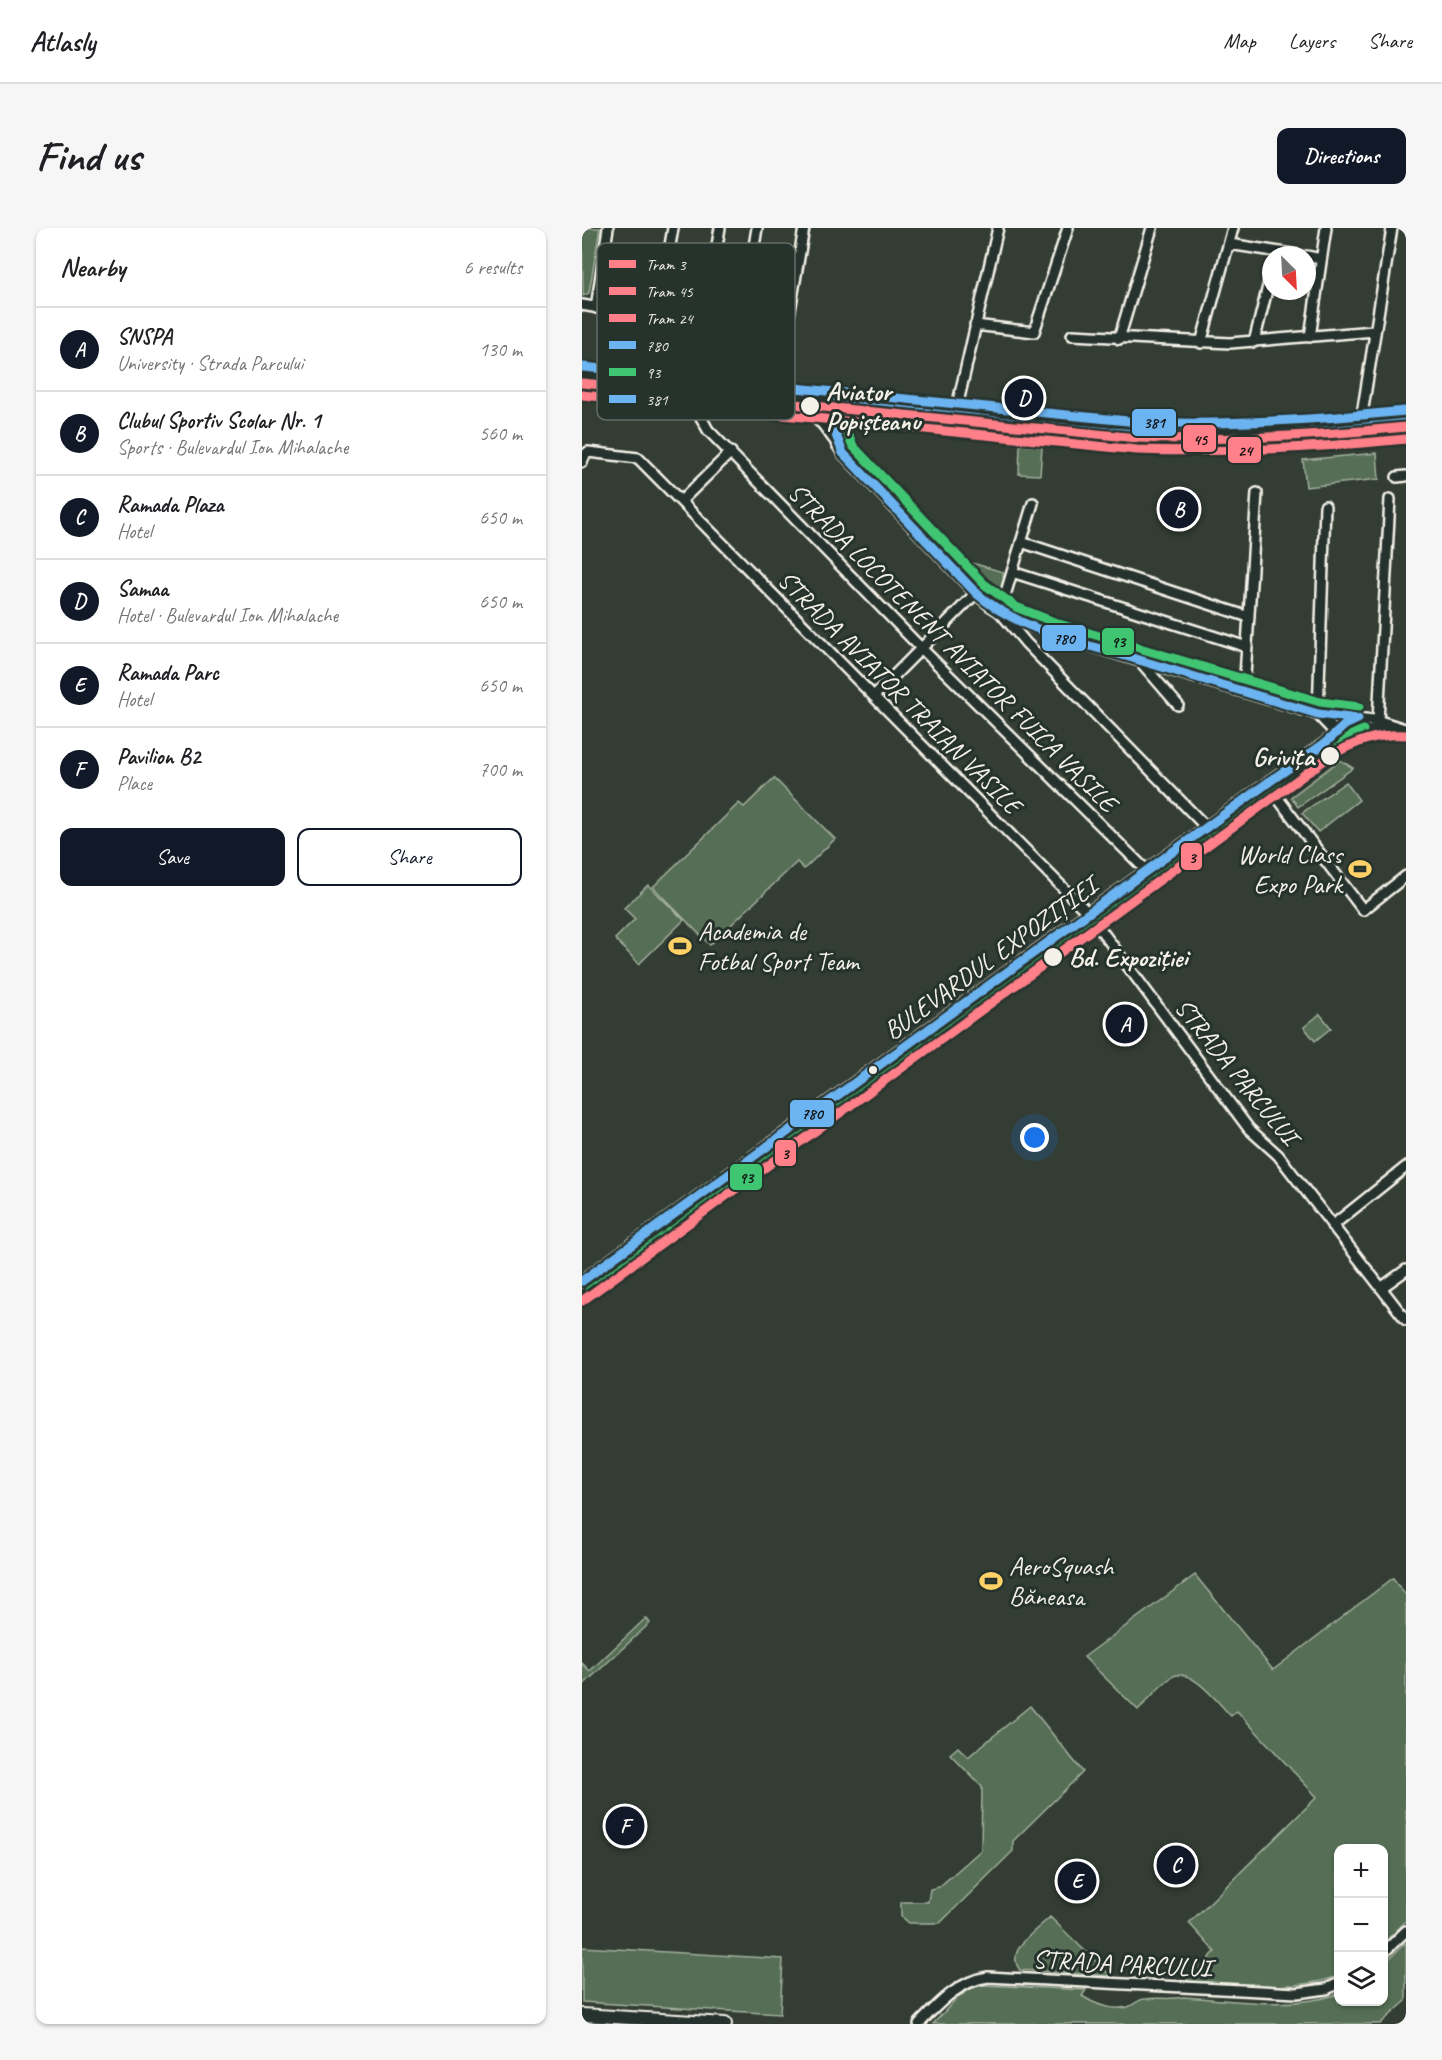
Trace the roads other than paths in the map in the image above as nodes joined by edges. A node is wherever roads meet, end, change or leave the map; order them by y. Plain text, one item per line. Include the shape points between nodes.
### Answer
1 (608, 228) edge
2 (673, 228) edge
3 (720, 228) edge
4 (757, 228) edge
5 (804, 228) edge
6 (999, 228) edge
7 (1068, 228) edge
8 (1152, 228) edge
9 (1233, 228) edge
10 (1326, 228) edge
11 (1392, 228) edge
12 (606, 243) edge
13 (670, 243) edge
14 (717, 243) edge
15 (755, 243) edge
16 (1228, 244) junction
17 (1262, 250) edge
18 (1316, 258) edge
19 (1321, 259) junction
20 (795, 281) edge
21 (1264, 300) edge
22 (597, 301) edge
23 (582, 305) edge
24 (596, 308) joint
25 (975, 325) junction
26 (1374, 331) junction
27 (1072, 335) dead end
28 (1310, 337) junction
29 (1119, 339) junction
30 (1254, 342) junction
31 (1201, 343) junction
32 (582, 379) edge
33 (597, 380) edge
34 (582, 390) edge
35 (597, 391) edge
36 (795, 402) edge
37 (840, 410) junction
38 (795, 411) edge
39 (811, 414) junction
40 (703, 420) edge
41 (954, 422) junction
42 (1406, 423) edge
43 (1359, 433) junction
44 (1406, 434) edge
45 (836, 442) junction
46 (730, 452) junction
47 (843, 453) junction
48 (582, 462) edge
49 (1257, 493) dead end
50 (1390, 499) dead end
51 (681, 501) junction
52 (1033, 502) dead end
53 (1325, 506) dead end
54 (1021, 542) junction
55 (1012, 572) junction
56 (976, 593) junction
57 (1000, 612) junction
58 (1249, 617) junction
59 (1247, 647) junction
60 (921, 648) junction
61 (1139, 660) junction
62 (1244, 691) junction
63 (874, 696) junction
64 (1178, 705) dead end
65 (1318, 714) junction
66 (1334, 715) junction
67 (1358, 719) junction
68 (1378, 721) junction
69 (1403, 729) edge
70 (1336, 733) junction
71 (1267, 784) junction
72 (1207, 828) junction
73 (1147, 871) junction
74 (1406, 876) edge
75 (1089, 914) junction
76 (1406, 1167) edge
77 (1332, 1226) junction
78 (1406, 1269) edge
79 (582, 1281) edge
80 (1381, 1288) junction
81 (1406, 1320) edge
82 (1406, 1931) edge
83 (1388, 1947) edge
84 (1334, 1985) edge
85 (582, 2015) edge
86 (725, 2024) edge
87 (919, 2024) edge

1 - 12 street
2 - 13 street
3 - 14 street
4 - 15 street
5 - 20 street
6 - 25 street
7 - 25 street via 1035,332
8 - 29 street
9 - 16 street
10 - 19 street
11 - 26 street
16 - 17 street
16 - 31 street
18 - 19 street
19 - 28 street
21 - 30 street
22 - 24 street
23 - 24 street
25 - 41 street
26 - 28 street
26 - 43 street
27 - 29 street
28 - 30 street
29 - 31 street
30 - 31 street
32 - 33 main road
34 - 35 main road
36 - 37 main road
37 - 39 main road
37 - 41 main road
37 - 45 street
37 - 47 street
38 - 39 main road
39 - 45 street
40 - 46 street, STRADA LOCOTENENT AVIATOR FUICA VASILE
41 - 43 main road via 1114,444 1170,447 1263,446
42 - 43 main road
43 - 44 main road
45 - 47 street
46 - 51 street
46 - 60 street, STRADA LOCOTENENT AVIATOR FUICA VASILE
47 - 56 street
48 - 51 street, STRADA AVIATOR TRAIAN VASILE via 588,452 636,456
49 - 58 street
50 - 68 street
51 - 63 street, STRADA AVIATOR TRAIAN VASILE
52 - 54 street
53 - 65 street
54 - 55 street
54 - 58 street
55 - 57 street
55 - 59 street
56 - 57 street
56 - 60 street
57 - 61 street via 1038,630
57 - 72 street
58 - 59 street
59 - 62 street
60 - 63 street
60 - 73 street, STRADA LOCOTENENT AVIATOR FUICA VASILE
61 - 62 street
61 - 64 street
62 - 65 street
63 - 75 street, STRADA AVIATOR TRAIAN VASILE
65 - 66 street
65 - 70 street
66 - 67 street
66 - 70 street via 1339,722
67 - 68 street
67 - 70 street, BULEVARDUL EXPOZIȚIEI
68 - 69 street
69 - 70 street
70 - 71 street, BULEVARDUL EXPOZIȚIEI
71 - 72 street, BULEVARDUL EXPOZIȚIEI
71 - 74 street via 1363,910
72 - 73 street, BULEVARDUL EXPOZIȚIEI
73 - 75 street, BULEVARDUL EXPOZIȚIEI
75 - 77 street, STRADA PARCULUI via 1249,1129 1278,1155
75 - 79 street, BULEVARDUL EXPOZIȚIEI
76 - 77 street
77 - 80 street, STRADA PARCULUI
78 - 80 street
80 - 81 street, STRADA PARCULUI
82 - 83 street
84 - 87 street, STRADA PARCULUI via 1297,1993 988,1977 961,1986
85 - 86 main road

